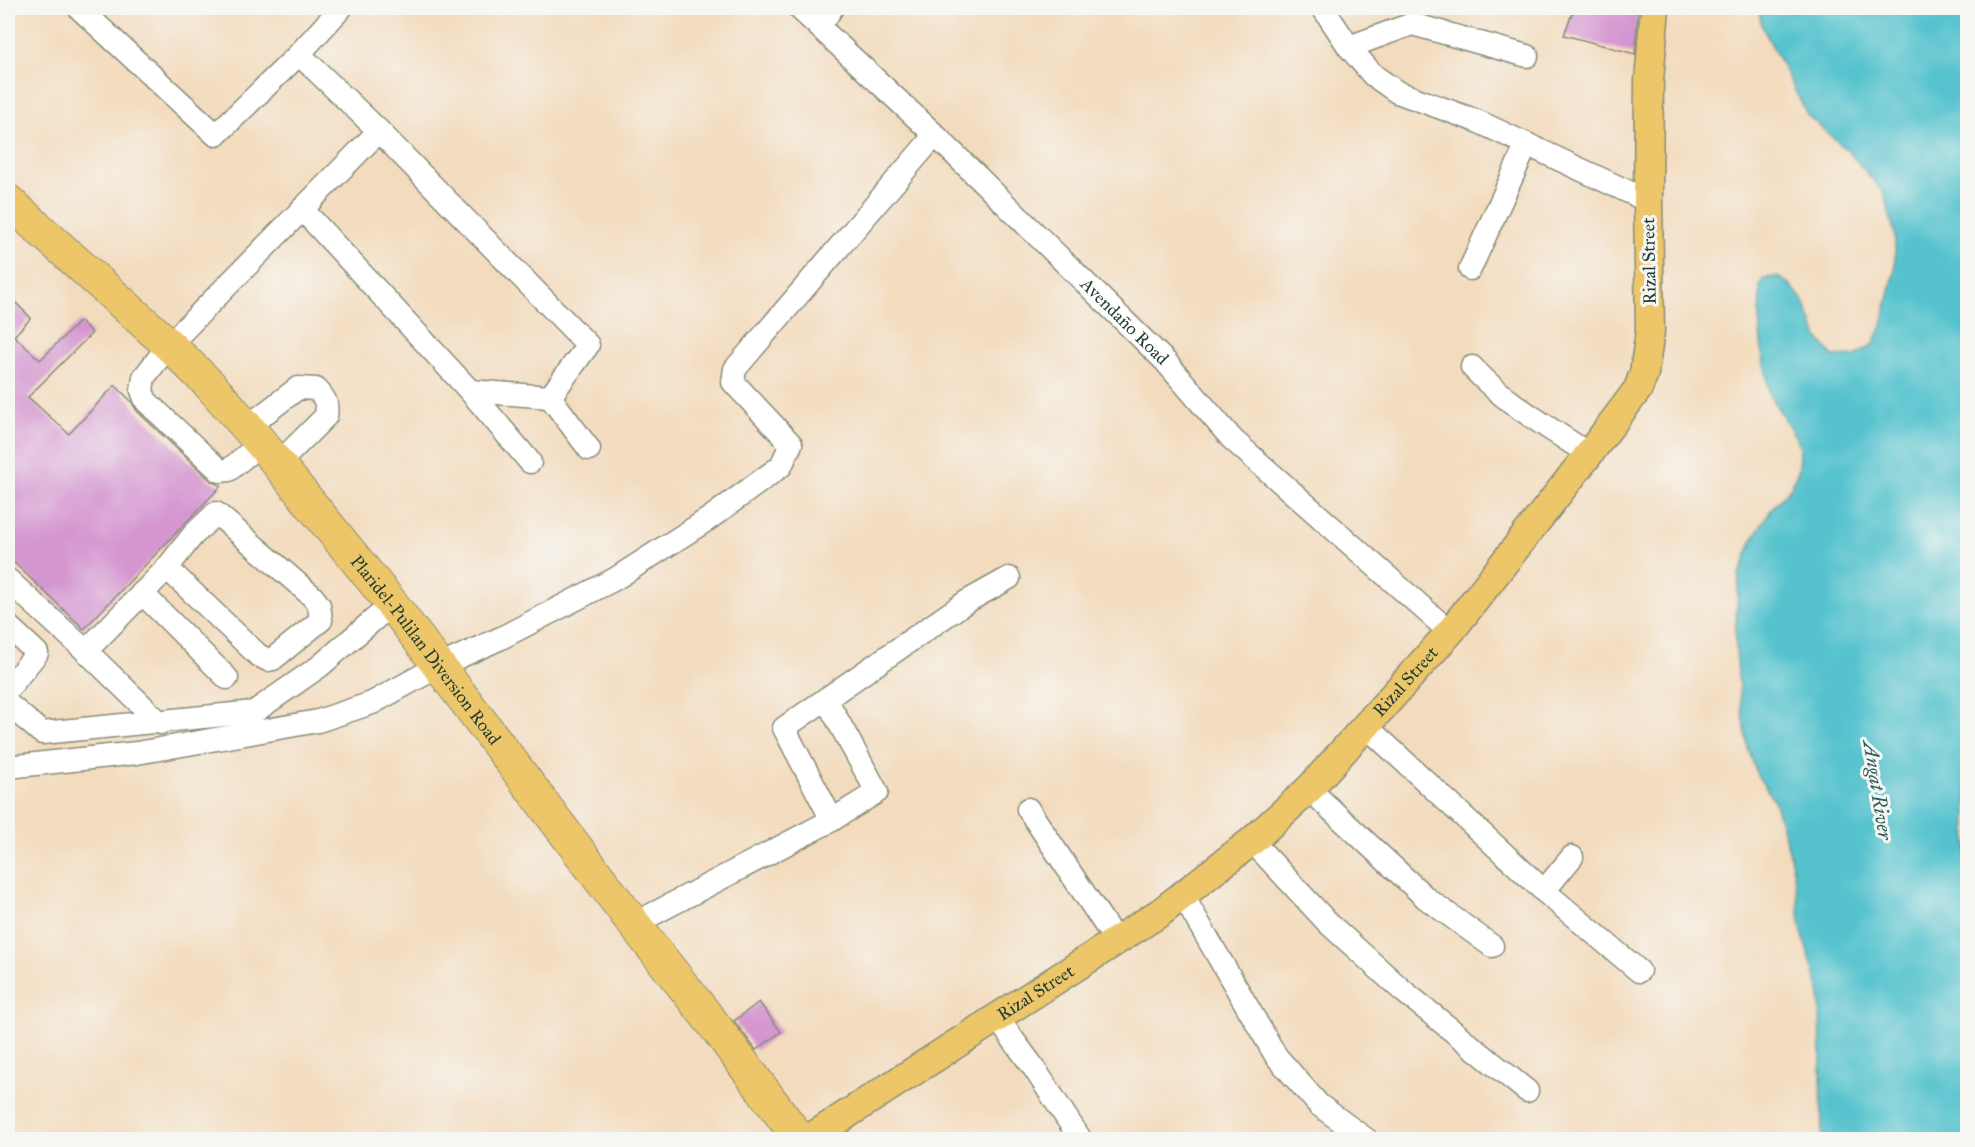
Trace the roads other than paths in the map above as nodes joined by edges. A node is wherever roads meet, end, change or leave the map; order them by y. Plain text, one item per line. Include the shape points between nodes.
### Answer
1 (79, 8) edge
2 (341, 8) edge
3 (799, 8) edge
4 (1323, 8) edge
5 (1655, 8) edge
6 (826, 17) edge
7 (1349, 47) junction
8 (299, 54) junction
9 (1527, 56) dead end
10 (379, 131) junction
11 (935, 135) junction
12 (1527, 144) junction
13 (8, 201) edge
14 (1648, 201) junction
15 (302, 209) junction
16 (1470, 269) dead end
17 (169, 345) junction
18 (1472, 367) dead end
19 (470, 391) junction
20 (550, 397) junction
21 (262, 445) junction
22 (589, 449) dead end
23 (1589, 454) junction
24 (530, 462) dead end
25 (167, 568) junction
26 (1009, 578) dead end
27 (8, 580) edge
28 (142, 593) junction
29 (392, 604) junction
30 (8, 626) edge
31 (1450, 632) junction
32 (86, 651) junction
33 (439, 666) junction
34 (227, 678) dead end
35 (8, 689) edge
36 (826, 699) junction
37 (8, 704) edge
38 (160, 723) junction
39 (1366, 726) junction
40 (8, 767) edge
41 (1309, 789) junction
42 (1028, 809) dead end
43 (832, 820) junction
44 (1252, 841) junction
45 (1572, 857) dead end
46 (1544, 891) junction
47 (1183, 896) junction
48 (634, 924) junction
49 (1116, 941) junction
50 (1492, 946) dead end
51 (1638, 970) dead end
52 (997, 1018) junction
53 (1527, 1091) dead end
54 (800, 1140) edge
55 (807, 1140) edge
56 (1081, 1140) edge
57 (1367, 1140) edge

1 - 8 street via 216,135
2 - 8 street
3 - 6 street, Avendaño Road
4 - 7 street
5 - 14 main road, Rizal Street via 1649,81
6 - 11 street, Avendaño Road
7 - 9 street via 1412,24
7 - 12 street via 1373,75 1397,92
8 - 10 street
10 - 15 street
10 - 20 street via 588,345
11 - 31 street, Avendaño Road via 1166,362 1232,439
11 - 33 street via 735,369 733,382 791,444 781,466 710,518 615,579
12 - 14 street
12 - 16 street
13 - 17 highway, Plaridel-Pulilan Diversion Road
14 - 23 main road, Rizal Street via 1650,331 1644,373 1638,389
15 - 17 street
15 - 19 street
17 - 21 highway, Plaridel-Pulilan Diversion Road
17 - 21 street via 142,384 152,408 220,471 230,470
18 - 23 street via 1504,398
19 - 20 street
19 - 24 street
20 - 22 street
21 - 29 highway, Plaridel-Pulilan Diversion Road
23 - 31 main road, Rizal Street
25 - 25 street via 216,513 312,596 319,605 321,620 268,660 258,655
25 - 28 street
26 - 36 street via 966,602
27 - 32 street
28 - 32 street
28 - 34 street
29 - 33 highway, Plaridel-Pulilan Diversion Road
29 - 38 street via 320,666 254,712
30 - 35 street via 37,653
31 - 39 main road, Rizal Street
32 - 38 street
33 - 40 street via 372,703 318,721 137,753
33 - 48 highway, Plaridel-Pulilan Diversion Road
36 - 43 street via 784,728
36 - 43 street via 877,792
37 - 38 street via 42,733
39 - 41 main road, Rizal Street
39 - 46 street
41 - 44 main road, Rizal Street
41 - 50 street via 1426,898
42 - 49 street
43 - 48 street
44 - 47 main road, Rizal Street
44 - 53 street via 1328,923 1402,990
45 - 46 street
46 - 51 street
47 - 49 main road, Rizal Street
47 - 57 street via 1276,1056 1318,1105
48 - 54 highway, Plaridel-Pulilan Diversion Road
49 - 52 main road, Rizal Street
52 - 55 main road, Rizal Street
52 - 56 street

